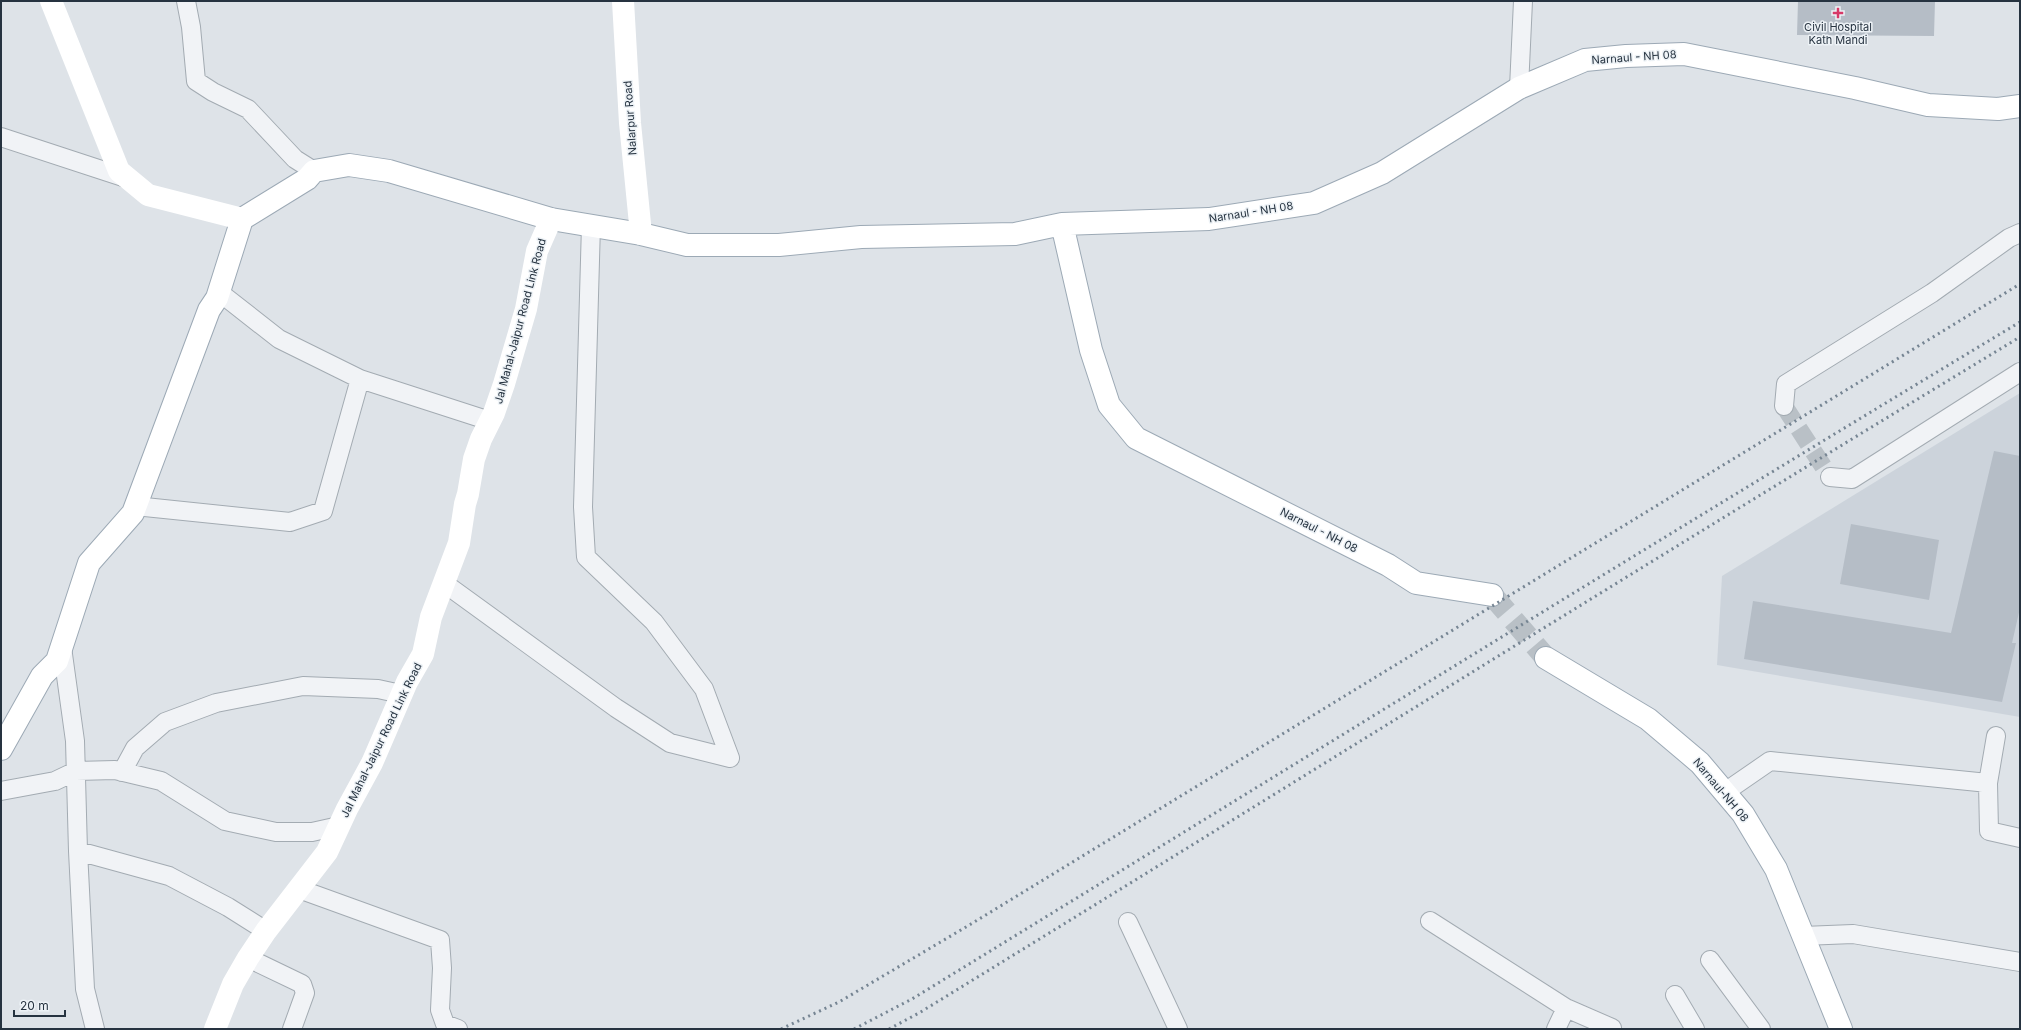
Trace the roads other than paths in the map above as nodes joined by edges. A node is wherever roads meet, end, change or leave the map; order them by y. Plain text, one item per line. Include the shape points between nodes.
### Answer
1 (51, 1) edge
2 (186, 1) edge
3 (623, 1) edge
4 (1523, 1) edge
5 (1519, 88) junction
6 (2018, 110) edge
7 (1, 137) edge
8 (314, 171) junction
9 (129, 179) junction
10 (242, 219) junction
11 (551, 219) junction
12 (1062, 224) junction
13 (591, 225) junction
14 (2020, 233) edge
15 (641, 234) junction
16 (219, 292) junction
17 (2020, 372) edge
18 (360, 379) junction
19 (1784, 406) tunnel mouth
20 (490, 421) junction
21 (1830, 477) dead end
22 (135, 506) junction
23 (444, 583) junction
24 (1492, 595) tunnel mouth
25 (62, 647) junction
26 (1546, 658) tunnel mouth
27 (401, 694) junction
28 (1996, 736) dead end
29 (1, 749) edge
30 (76, 772) junction
31 (122, 772) junction
32 (1988, 783) junction
33 (1, 791) edge
34 (1725, 792) junction
35 (339, 826) junction
36 (2020, 838) edge
37 (78, 851) junction
38 (299, 889) junction
39 (1430, 921) dead end
40 (1128, 922) dead end
41 (266, 931) junction
42 (1803, 936) junction
43 (248, 958) junction
44 (1710, 960) dead end
45 (2020, 962) edge
46 (1675, 995) dead end
47 (1566, 1008) junction
48 (1612, 1028) edge
49 (95, 1029) edge
50 (215, 1029) edge
51 (292, 1029) edge
52 (458, 1029) edge
53 (1178, 1029) edge
54 (1556, 1029) edge
55 (1695, 1029) edge
56 (1761, 1029) edge
57 (1841, 1029) edge

1 - 9 main road via 119,171
2 - 8 street via 196,81 248,109 295,159
3 - 15 main road, Nalarpur Road via 630,123
4 - 5 street
5 - 6 main road, Narnaul - NH 08 via 1585,60 1684,54 1928,105
5 - 12 main road, Narnaul - NH 08 via 1382,173 1314,203 1209,220
7 - 9 street
8 - 10 main road via 307,179
8 - 11 main road via 349,165 389,171
9 - 10 main road via 148,195
10 - 16 main road
11 - 13 main road
11 - 20 main road, Jal Mahal-Jaipur Road Link Road via 537,251 526,309 504,384
12 - 15 main road via 1016,234 861,237 779,245 687,245
12 - 24 main road, Narnaul - NH 08 via 1091,350 1109,405 1136,438 1388,565 1416,583
13 - 15 main road
13 - 23 street via 583,499 586,557 654,622 704,689 730,758 670,744 616,708
14 - 19 street via 2009,238 1932,293 1786,384
16 - 18 street via 278,338
16 - 22 main road via 209,310
17 - 21 street via 1852,479
18 - 20 street
18 - 22 street via 323,511 290,522
20 - 23 main road, Jal Mahal-Jaipur Road Link Road via 474,460 459,543
22 - 25 main road via 133,513 89,563
23 - 27 main road, Jal Mahal-Jaipur Road Link Road via 431,617 423,654
25 - 29 main road via 57,661 42,676
25 - 30 street via 75,741
26 - 34 main road, Narnaul-NH 08 via 1648,719 1700,763
27 - 31 street via 378,689 303,686 216,703 165,722 135,748
27 - 35 main road, Jal Mahal-Jaipur Road Link Road via 372,763
28 - 32 street
30 - 31 street
30 - 33 street via 55,781
30 - 37 street
31 - 35 street via 161,781 225,821 276,832 312,832
32 - 34 street via 1770,760
32 - 36 street via 1989,831
34 - 42 main road, Narnaul-NH 08 via 1743,814 1776,869
35 - 38 main road, Jal Mahal-Jaipur Road Link Road via 327,852
37 - 41 street via 169,876 228,907
37 - 49 street via 86,989
38 - 41 main road, Jal Mahal-Jaipur Road Link Road
38 - 52 street via 440,940 440,1010 445,1024
39 - 47 street
40 - 53 street
41 - 43 main road, Jal Mahal-Jaipur Road Link Road
42 - 45 street via 1853,934
42 - 57 main road, Narnaul-NH 08
43 - 50 main road, Jal Mahal-Jaipur Road Link Road via 233,984
43 - 51 street via 302,984 305,993
44 - 56 street
46 - 55 street
47 - 48 street
47 - 54 street

